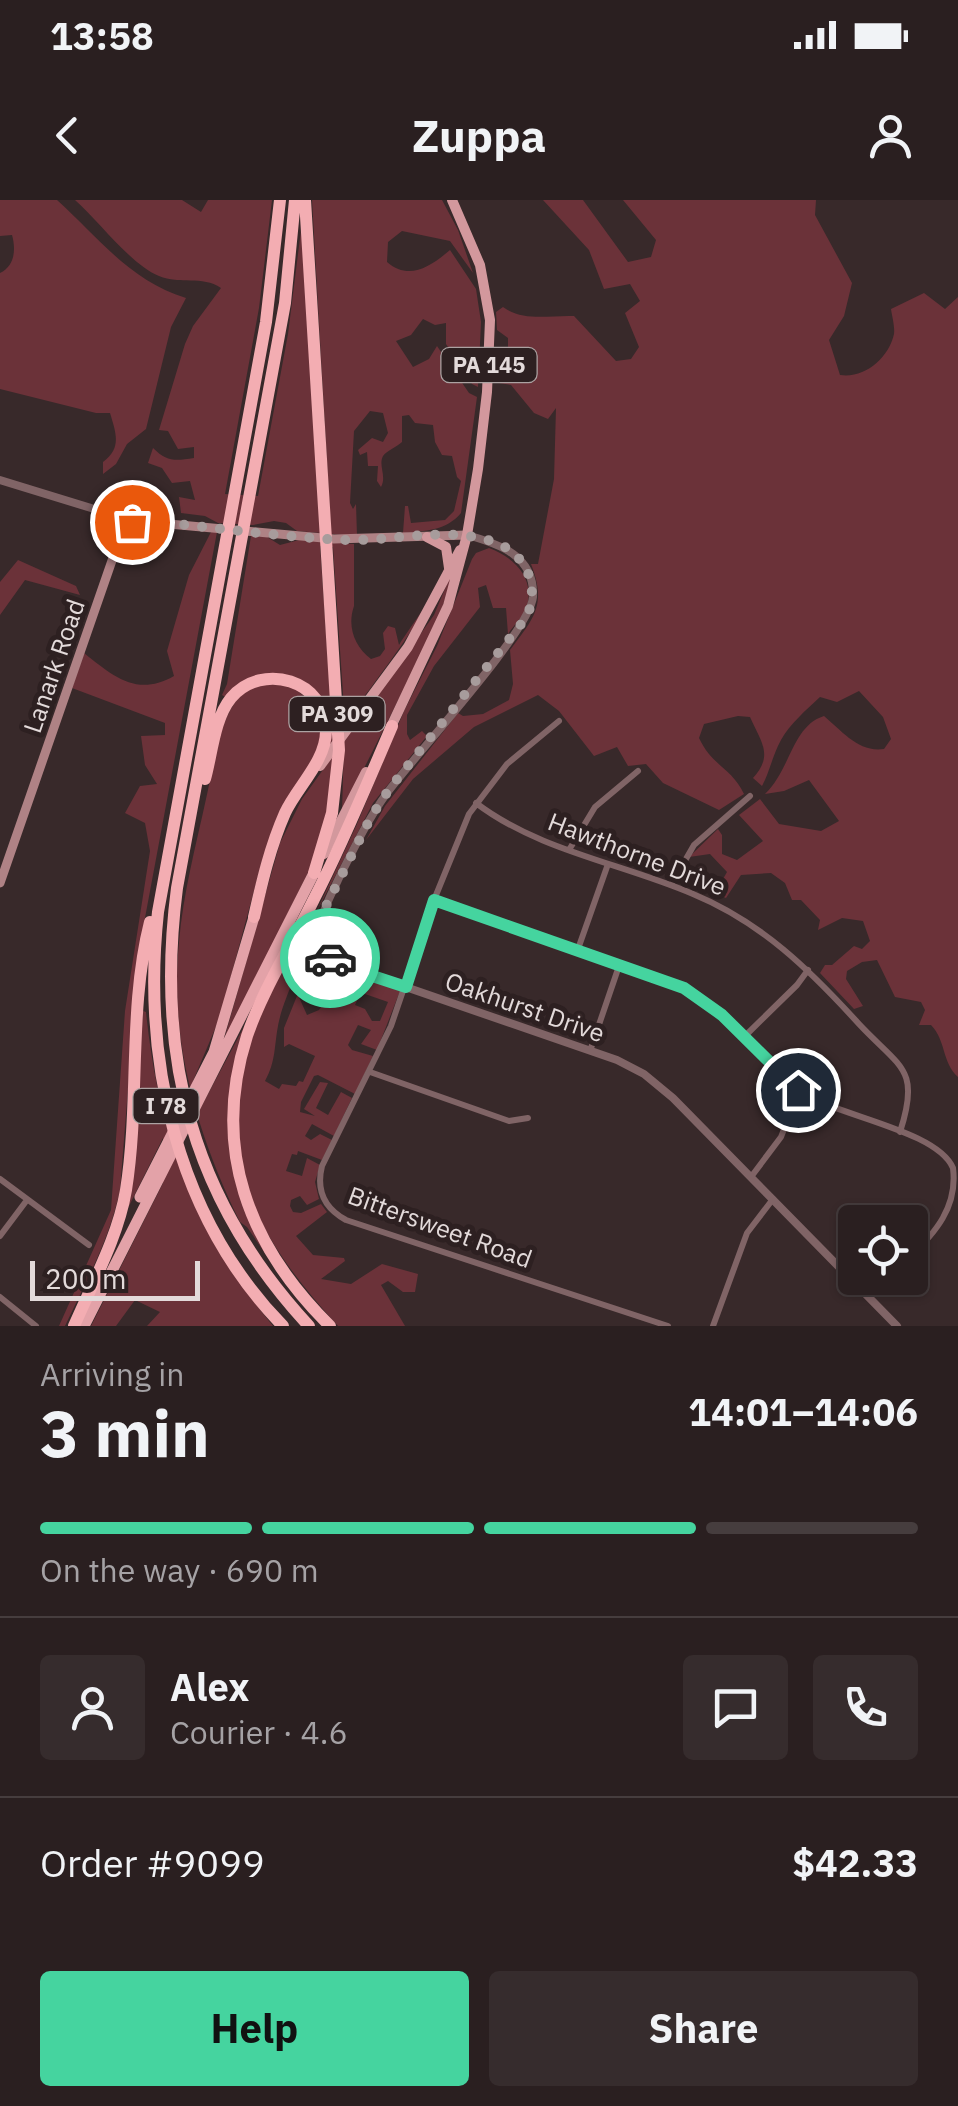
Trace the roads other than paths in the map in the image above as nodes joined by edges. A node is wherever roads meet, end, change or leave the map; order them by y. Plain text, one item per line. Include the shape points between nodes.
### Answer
1 (280, 200) edge
2 (295, 200) edge
3 (305, 200) edge
4 (452, 200) edge
5 (0, 480) edge
6 (134, 525) junction
7 (467, 535) junction
8 (427, 537) junction
9 (448, 572) junction
10 (559, 721) dead end
11 (392, 726) junction
12 (638, 771) dead end
13 (750, 796) dead end
14 (476, 803) junction
15 (569, 850) junction
16 (167, 856) junction
17 (608, 864) junction
18 (314, 873) junction
19 (0, 882) edge
20 (671, 885) junction
21 (177, 888) junction
22 (434, 900) junction
23 (254, 917) junction
24 (578, 949) junction
25 (620, 963) junction
26 (808, 970) junction
27 (406, 987) junction
28 (745, 1036) junction
29 (590, 1051) junction
30 (210, 1068) junction
31 (370, 1072) junction
32 (798, 1090) junction
33 (528, 1118) dead end
34 (900, 1132) junction
35 (156, 1174) junction
36 (751, 1177) junction
37 (0, 1179) edge
38 (773, 1199) junction
39 (27, 1200) junction
40 (0, 1236) edge
41 (928, 1238) edge
42 (88, 1245) dead end
43 (868, 1296) joint
44 (0, 1297) edge
45 (36, 1326) edge
46 (74, 1326) edge
47 (84, 1326) edge
48 (283, 1326) edge
49 (309, 1326) edge
50 (330, 1326) edge
51 (668, 1326) edge
52 (713, 1326) edge
53 (897, 1326) edge

1 - 16 highway, I 78 via 266,322
2 - 21 highway, I 78 via 285,302
3 - 18 highway, PA 309 via 339,761
4 - 7 main road, PA 145 via 474,247 490,320
5 - 6 street
6 - 8 main road via 358,540
6 - 19 main road, Lanark Road via 116,549
7 - 8 main road
7 - 9 main road, PA 145
7 - 11 main road, PA 145 via 448,606
7 - 27 street, Oakhurst Drive via 507,548 523,562 532,586 530,612 380,802 318,925 321,946 336,962
8 - 9 main road via 446,547
9 - 23 main road, PA 145 via 408,646 288,818
10 - 14 street, Bittersweet Road via 508,764
11 - 18 main road, PA 145
11 - 50 highway via 248,1032 233,1103 236,1164 250,1214 275,1260
12 - 15 street via 596,807
13 - 20 street via 694,845
14 - 15 street, Hawthorne Drive
14 - 22 street, Bittersweet Road
15 - 17 street, Hawthorne Drive
16 - 46 highway via 142,967 124,1200
16 - 48 highway, I 78 via 152,990 164,1100 210,1226
17 - 20 street, Hawthorne Drive
17 - 24 street
18 - 30 highway, PA 309
20 - 26 street, Hawthorne Drive via 754,924
21 - 23 highway via 224,710 252,682 290,680 320,705 326,738 279,826
21 - 49 highway, I 78 via 170,1011 187,1113 230,1219
22 - 24 street
22 - 27 street, Bittersweet Road
23 - 30 highway, PA 145
24 - 25 street
25 - 28 street via 684,988
25 - 29 street
26 - 28 street
26 - 34 street, Hawthorne Drive via 903,1070 910,1096
27 - 29 street, Oakhurst Drive
27 - 31 street, Bittersweet Road
28 - 32 street
29 - 36 street, Oakhurst Drive via 658,1084
30 - 35 highway, PA 145
31 - 33 street via 509,1121
31 - 51 street, Bittersweet Road via 320,1173 321,1194 334,1213
32 - 34 street
32 - 36 street via 781,1136
34 - 41 street via 942,1152 954,1170 954,1206
35 - 46 highway, PA 145
35 - 47 highway
36 - 38 street, Oakhurst Drive
37 - 39 street
38 - 43 street, Oakhurst Drive
38 - 52 street via 747,1233
39 - 40 street
39 - 42 street
43 - 53 street, Oakhurst Drive
44 - 45 street

